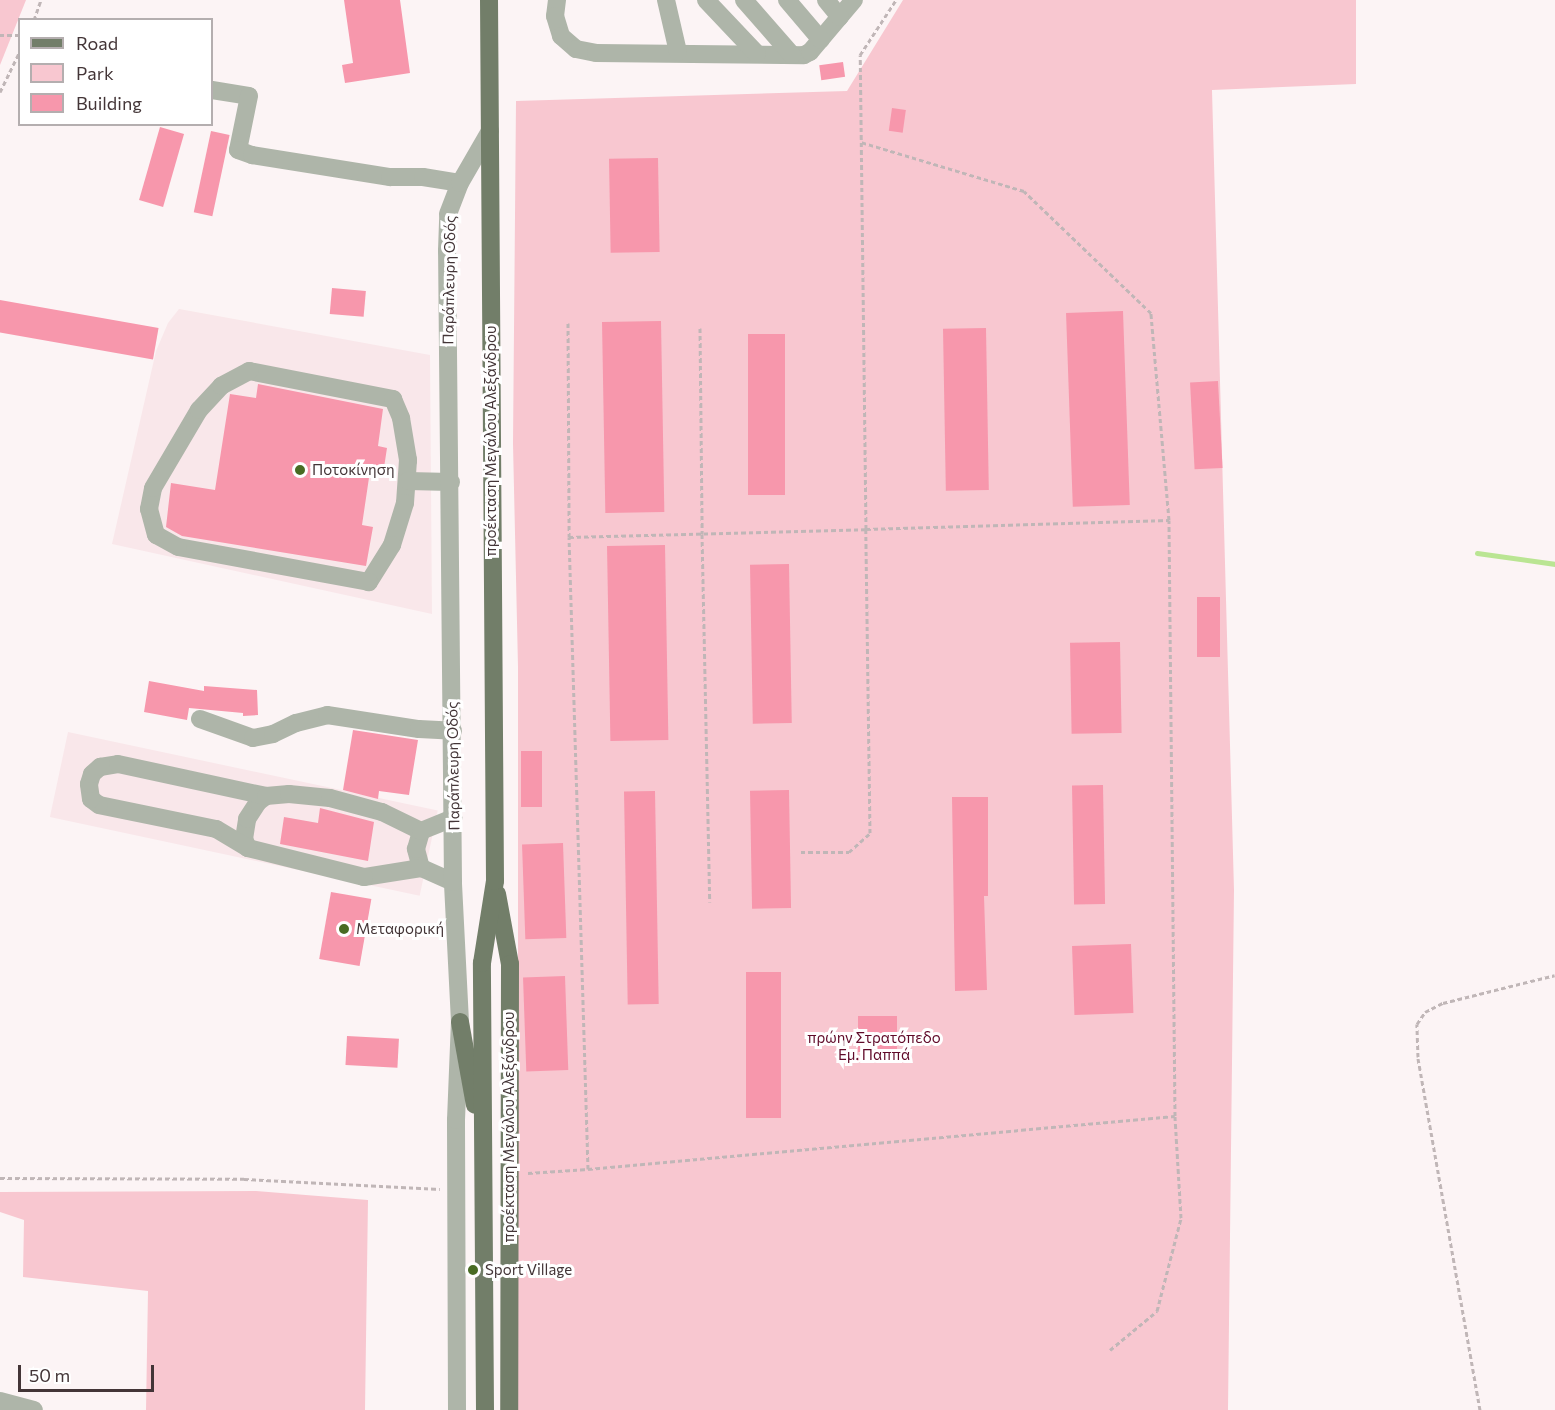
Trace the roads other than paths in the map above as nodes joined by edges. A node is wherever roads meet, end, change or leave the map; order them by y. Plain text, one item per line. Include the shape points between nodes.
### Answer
1 (489, 0) edge
2 (557, 0) edge
3 (666, 0) edge
4 (706, 0) edge
5 (744, 0) edge
6 (787, 0) edge
7 (826, 0) edge
8 (854, 0) edge
9 (840, 17) junction
10 (821, 40) junction
11 (678, 52) junction
12 (757, 54) junction
13 (792, 55) junction
14 (213, 90) edge
15 (490, 131) junction
16 (460, 183) junction
17 (408, 481) junction
18 (451, 482) junction
19 (200, 719) dead end
20 (453, 731) junction
21 (266, 796) junction
22 (454, 818) junction
23 (421, 831) junction
24 (248, 848) junction
25 (421, 868) junction
26 (495, 881) junction
27 (453, 882) junction
28 (460, 1022) junction
29 (484, 1157) junction
30 (0, 1401) edge
31 (34, 1410) edge
32 (458, 1410) edge
33 (484, 1410) edge
34 (509, 1410) edge

1 - 15 main road, προέκταση Μεγάλου Αλεξάνδρου
2 - 11 street via 555,16 561,36 576,50
3 - 11 street
4 - 12 street
5 - 13 street
6 - 10 street
7 - 9 street
8 - 9 street
9 - 10 street
10 - 13 street via 809,54
11 - 12 street
12 - 13 street
14 - 16 street via 249,96 238,150 390,177
15 - 16 street, Παράπλευρη Οδός
15 - 26 main road, προέκταση Μεγάλου Αλεξάνδρου
16 - 18 street, Παράπλευρη Οδός via 448,214
17 - 17 street via 405,439 393,399 249,371 221,386 199,410 153,488 149,509 156,535 178,547 369,582 392,545 403,514
17 - 18 street
18 - 20 street, Παράπλευρη Οδός
19 - 20 street via 253,738 327,715
20 - 22 street, Παράπλευρη Οδός
21 - 23 street via 330,798 382,812
21 - 24 street via 251,809 247,819 244,839
21 - 24 street via 118,764 100,767 90,779 90,794 99,805 216,829
22 - 23 street
22 - 27 street, Παράπλευρη Οδός
23 - 25 street via 416,849
24 - 25 street via 364,877
25 - 27 street
26 - 29 main road, προέκταση Μεγάλου Αλεξάνδρου via 482,963
26 - 34 main road, προέκταση Μεγάλου Αλεξάνδρου via 510,964
27 - 28 street, Παράπλευρη Οδός
28 - 29 main road
28 - 32 street, Παράπλευρη Οδός via 456,1120
29 - 33 main road, προέκταση Μεγάλου Αλεξάνδρου
30 - 31 street

